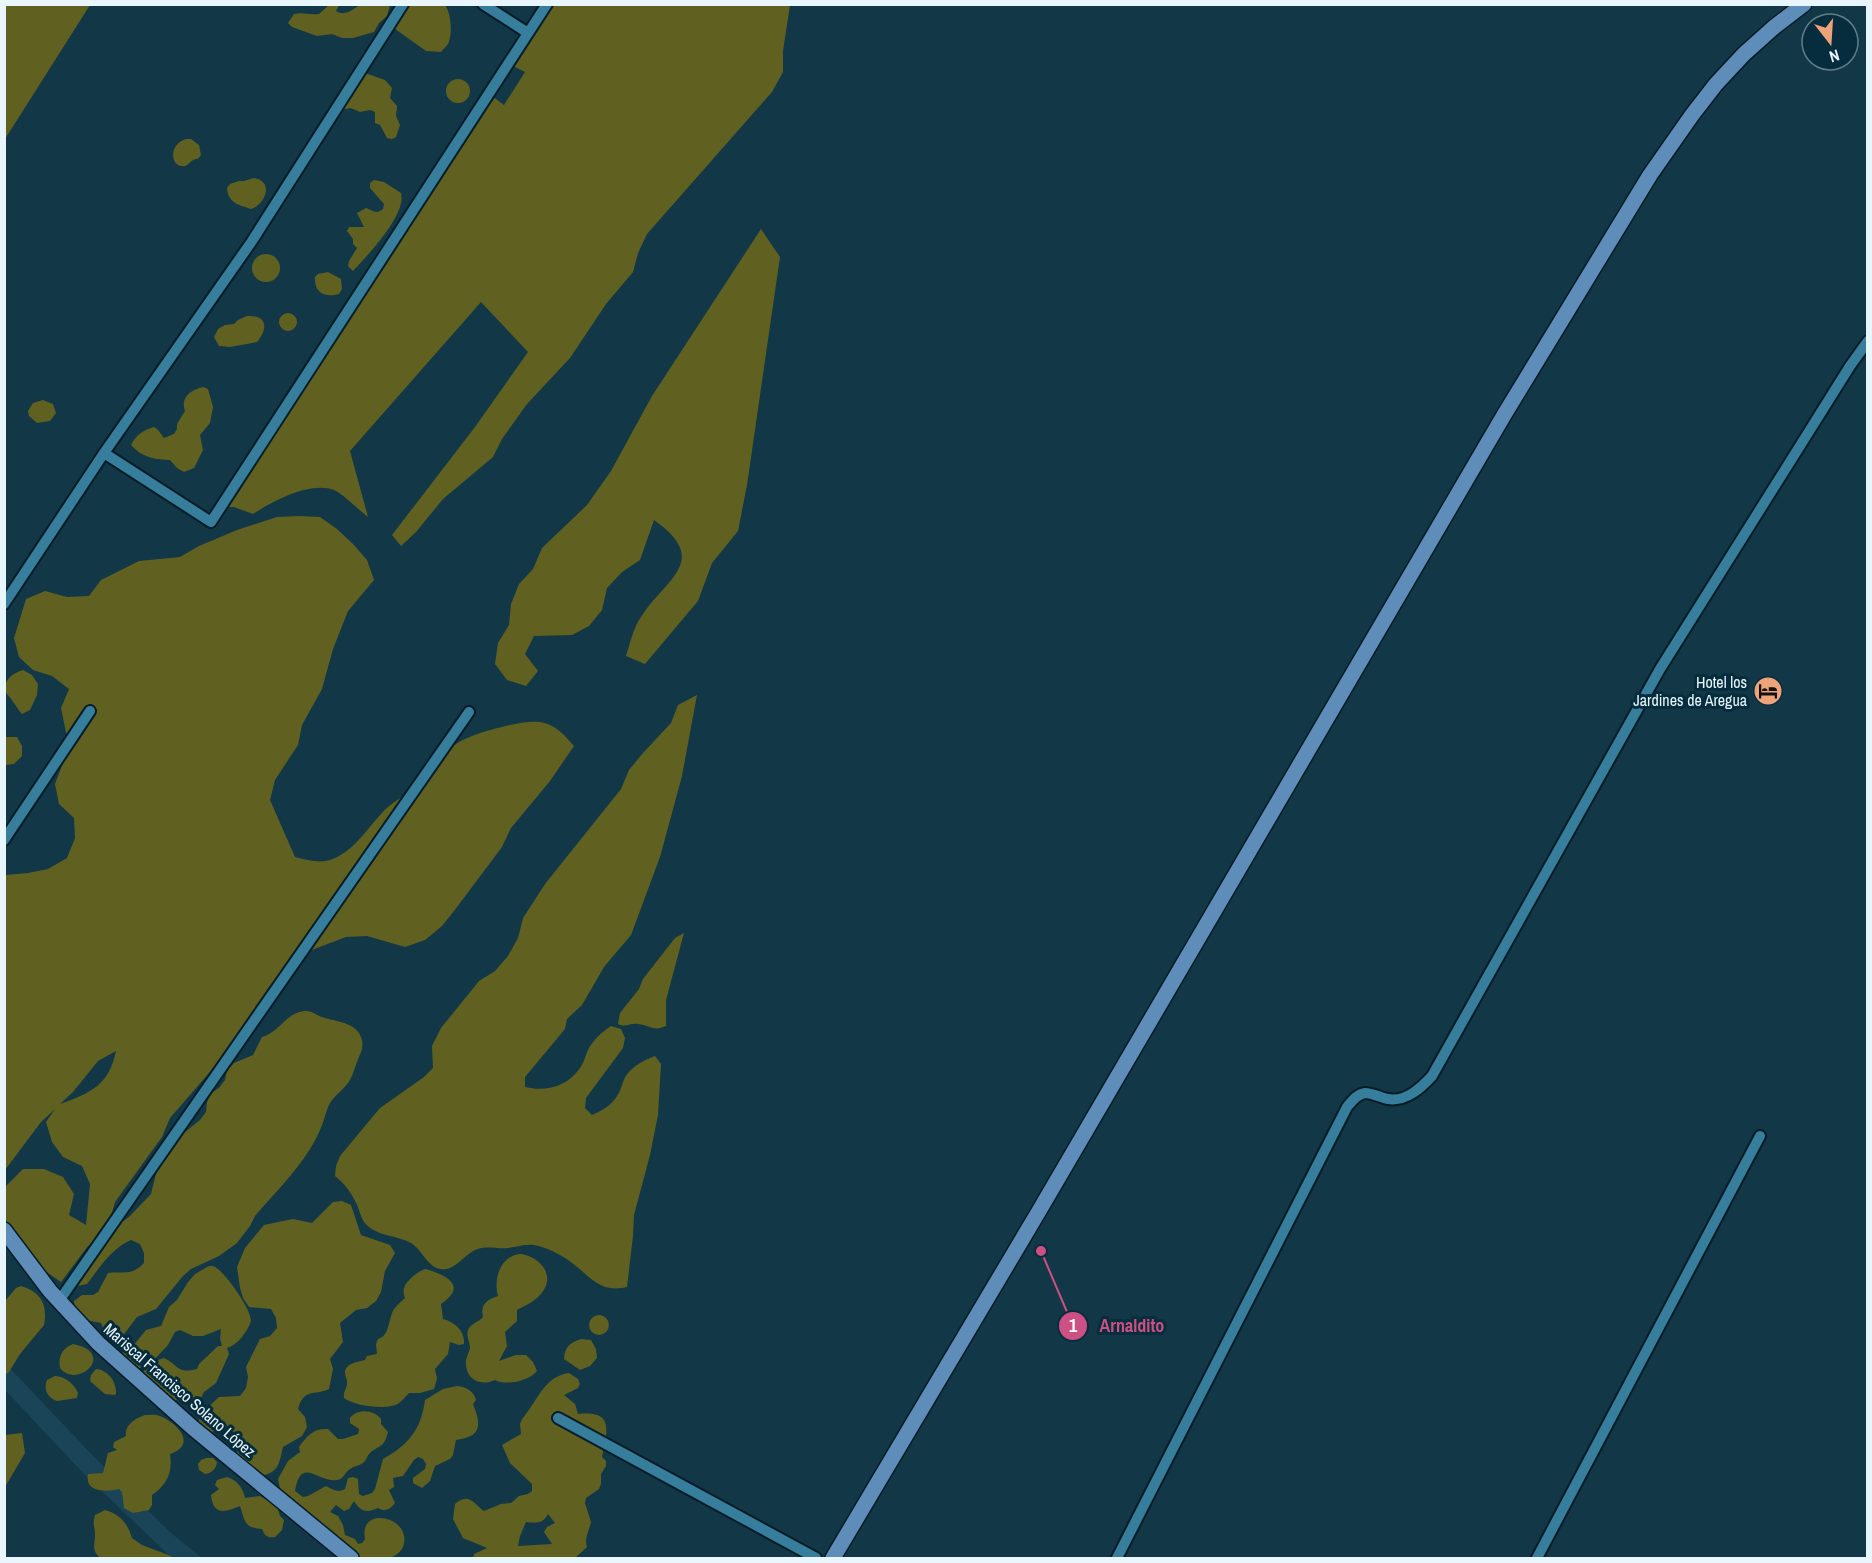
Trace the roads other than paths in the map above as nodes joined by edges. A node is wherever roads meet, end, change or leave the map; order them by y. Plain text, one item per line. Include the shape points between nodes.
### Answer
1 (403, 4) edge
2 (483, 4) edge
3 (547, 4) edge
4 (1804, 4) edge
5 (528, 33) junction
6 (1868, 341) edge
7 (104, 453) junction
8 (4, 604) edge
9 (90, 711) dead end
10 (470, 712) dead end
11 (4, 840) edge
12 (1760, 1136) dead end
13 (4, 1230) edge
14 (59, 1301) junction
15 (558, 1418) dead end
16 (351, 1558) edge
17 (816, 1558) edge
18 (834, 1558) edge
19 (1117, 1558) edge
20 (1537, 1558) edge

1 - 7 street via 252,241
2 - 5 street
3 - 5 street
4 - 18 street via 1744,54 1716,84 1650,175 1504,415
5 - 7 street via 211,522
6 - 19 street via 1660,669 1432,1076 1418,1090 1400,1099 1365,1093 1347,1107
7 - 8 street
9 - 11 street
10 - 14 street
12 - 20 street
13 - 14 street, Mariscal Francisco Solano López
14 - 16 street, Mariscal Francisco Solano López via 98,1343 193,1428
15 - 17 street

